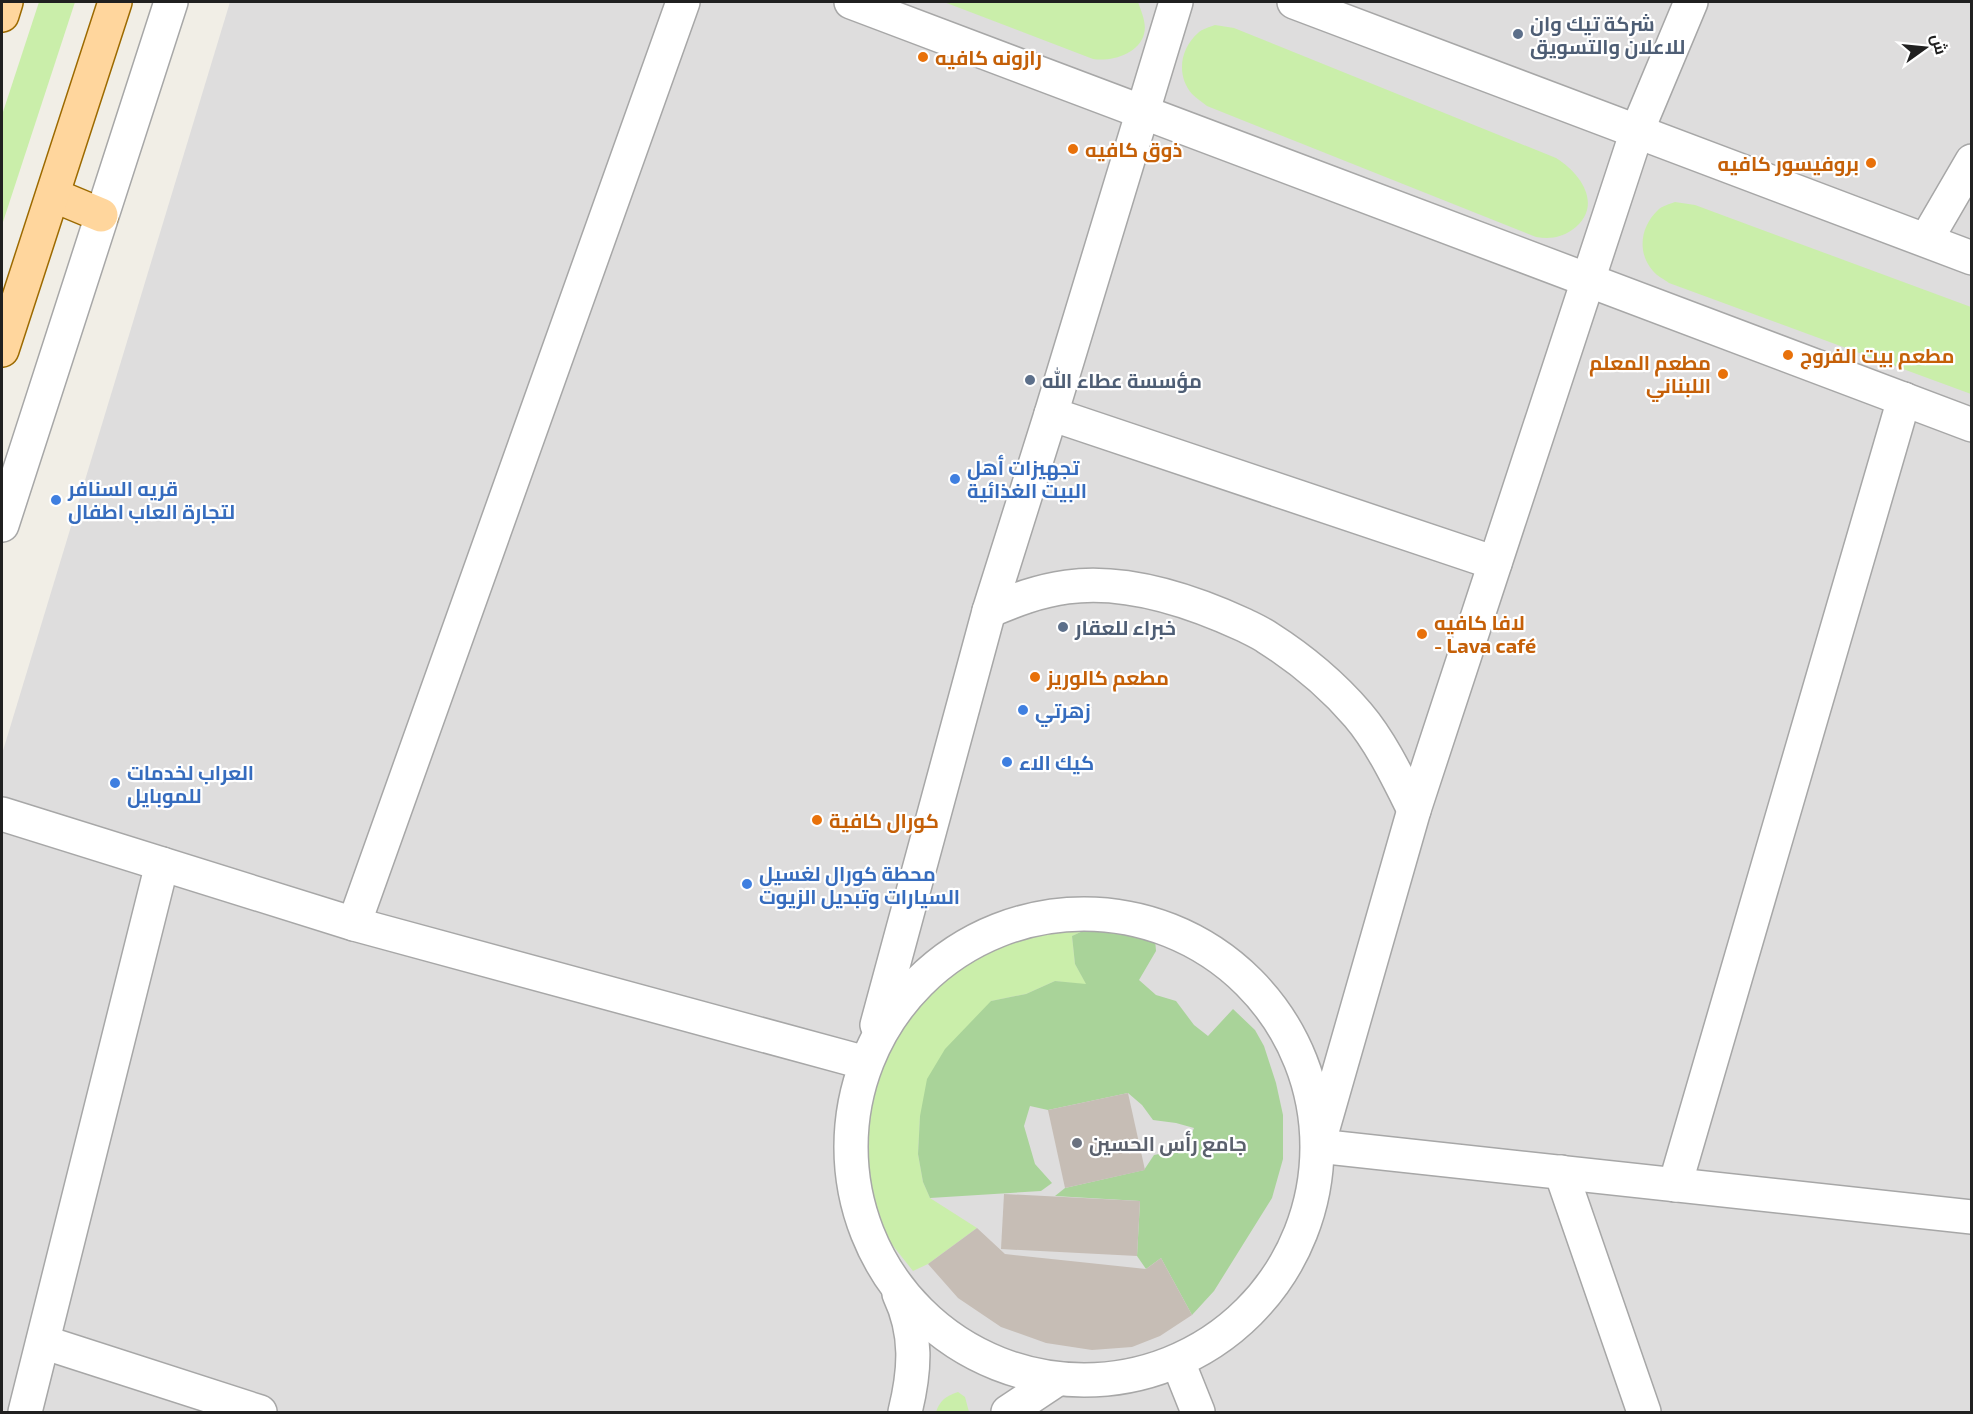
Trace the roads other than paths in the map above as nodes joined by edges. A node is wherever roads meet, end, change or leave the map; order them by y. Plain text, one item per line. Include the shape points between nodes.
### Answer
1 (6, 2) edge
2 (115, 2) edge
3 (171, 2) edge
4 (683, 2) edge
5 (851, 2) edge
6 (1176, 2) edge
7 (1294, 2) edge
8 (1691, 2) edge
9 (2, 15) edge
10 (1142, 111) junction
11 (1637, 131) junction
12 (1971, 161) edge
13 (53, 195) junction
14 (101, 215) junction
15 (1926, 240) junction
16 (1971, 258) edge
17 (1588, 280) junction
18 (2, 350) edge
19 (1904, 399) junction
20 (1051, 414) junction
21 (1971, 425) edge
22 (2, 525) edge
23 (1495, 563) junction
24 (989, 611) junction
25 (1414, 810) junction
26 (2, 814) edge
27 (162, 864) junction
28 (354, 924) junction
29 (866, 1063) junction
30 (1318, 1146) junction
31 (1562, 1172) junction
32 (1675, 1185) junction
33 (1971, 1217) edge
34 (892, 1279) junction
35 (43, 1342) junction
36 (1178, 1362) junction
37 (1056, 1380) junction
38 (25, 1413) edge
39 (260, 1413) edge
40 (905, 1413) edge
41 (1008, 1413) edge
42 (1198, 1413) edge
43 (1644, 1413) edge

1 - 9 main road
2 - 13 main road
3 - 14 street
4 - 28 street
5 - 10 street
6 - 10 street
7 - 11 street
8 - 11 street
10 - 17 street
10 - 20 street
11 - 15 street
11 - 17 street
12 - 15 street
13 - 14 main road
13 - 18 main road
14 - 22 street
15 - 16 street
17 - 19 street
17 - 23 street
19 - 21 street
19 - 32 street
20 - 23 street
20 - 24 street
23 - 25 street
24 - 25 street via 1028,594 1069,587 1117,587 1217,612 1267,637 1313,671 1358,716 1392,767
24 - 29 street
25 - 30 street
26 - 27 street
27 - 28 street
27 - 35 street
28 - 29 street
29 - 30 street via 897,1006 943,960 998,928 1061,913 1126,916 1187,936 1240,973 1282,1022 1309,1082
29 - 34 street via 852,1118 852,1174 866,1229
30 - 31 street
30 - 36 street via 1309,1213 1280,1275 1236,1326
31 - 32 street
31 - 43 street
32 - 33 street
34 - 37 street via 924,1317 963,1347 1008,1368
34 - 40 street via 907,1311 914,1353
35 - 38 street
35 - 39 street
36 - 37 street via 1118,1379
36 - 42 street
37 - 41 street

